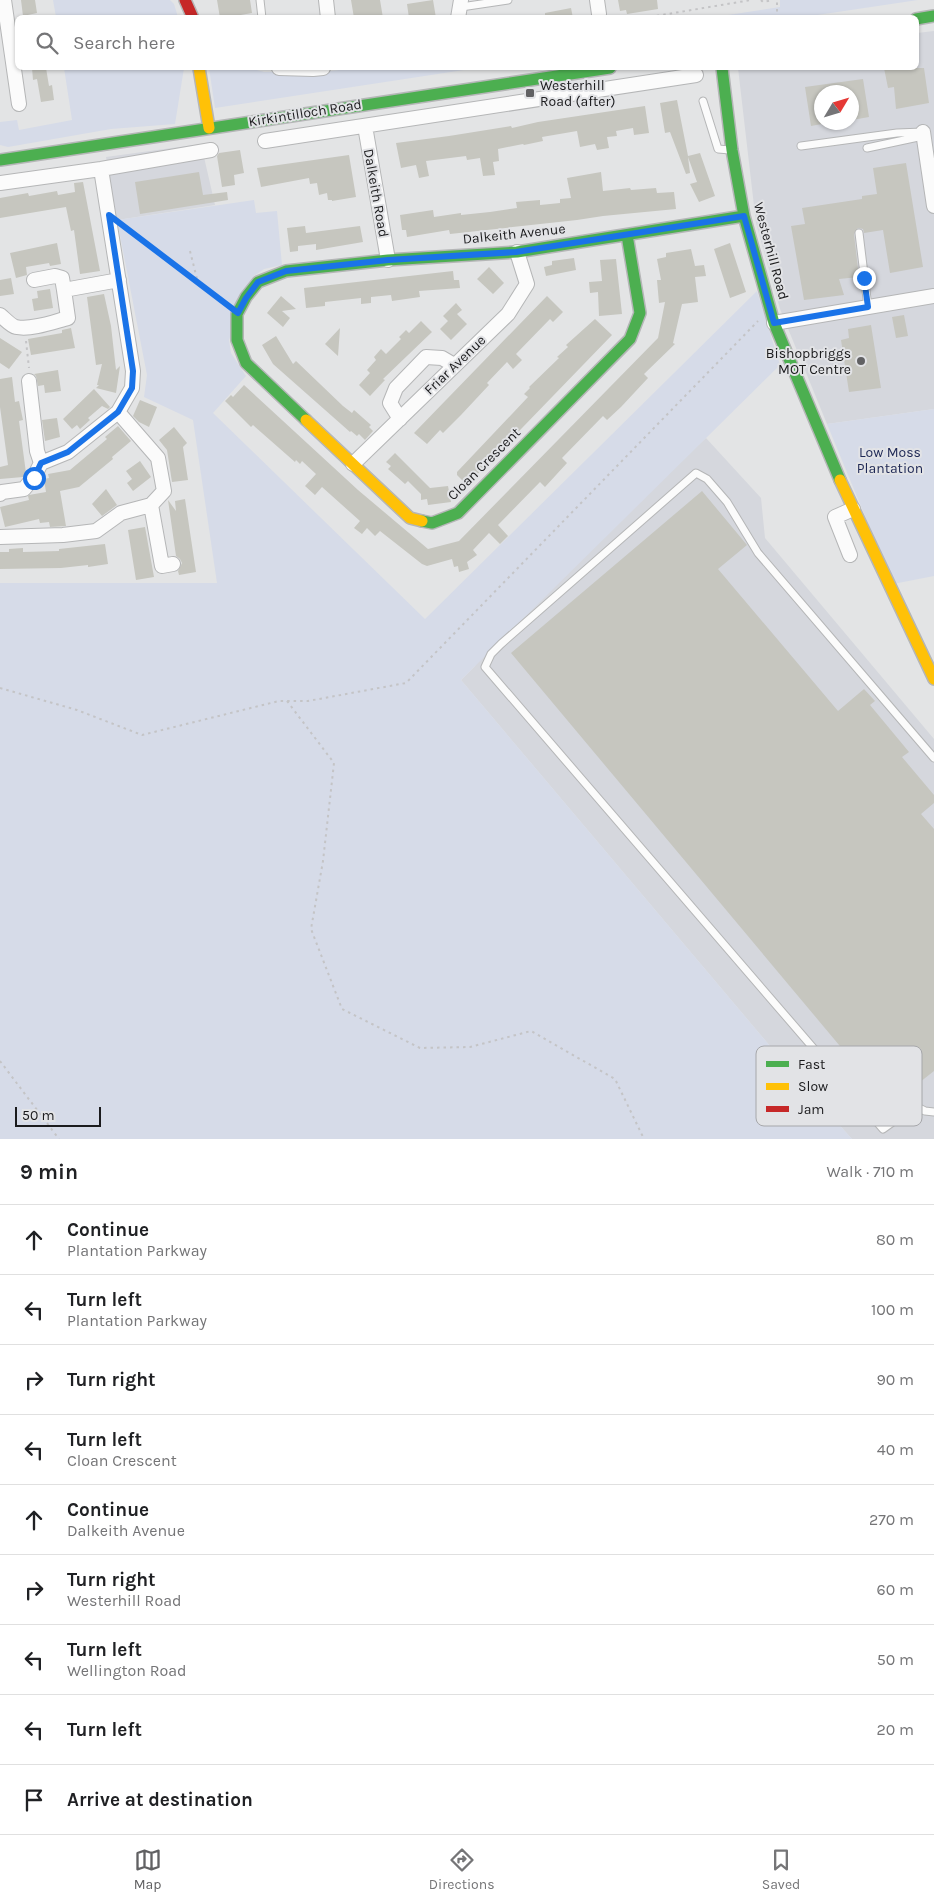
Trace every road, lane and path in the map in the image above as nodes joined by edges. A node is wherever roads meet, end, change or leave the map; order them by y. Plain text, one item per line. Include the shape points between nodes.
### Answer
1 (4, 0) edge
2 (184, 0) edge
3 (260, 0) edge
4 (326, 0) edge
5 (508, 0) edge
6 (596, 0) edge
7 (750, 0) edge
8 (761, 0) edge
9 (775, 0) edge
10 (460, 8) edge
11 (599, 14) dead end
12 (192, 15) edge
13 (262, 15) edge
14 (328, 15) edge
15 (662, 15) edge
16 (777, 15) edge
17 (934, 16) edge
18 (919, 18) edge
19 (199, 70) edge
20 (597, 70) edge
21 (722, 70) edge
22 (696, 75) dead end
23 (703, 101) dead end
24 (19, 104) dead end
25 (365, 126) junction
26 (209, 128) junction
27 (265, 141) dead end
28 (926, 141) edge
29 (801, 146) dead end
30 (867, 148) dead end
31 (211, 150) dead end
32 (732, 150) junction
33 (0, 160) edge
34 (101, 169) junction
35 (0, 183) edge
36 (934, 206) edge
37 (109, 215) junction
38 (744, 216) junction
39 (859, 233) dead end
40 (627, 235) junction
41 (190, 251) dead end
42 (516, 252) junction
43 (388, 260) junction
44 (286, 271) joint
45 (34, 280) dead end
46 (119, 280) junction
47 (198, 283) junction
48 (64, 290) junction
49 (934, 296) edge
50 (868, 307) junction
51 (770, 308) junction
52 (238, 313) junction
53 (0, 315) edge
54 (774, 323) junction
55 (24, 327) junction
56 (454, 365) junction
57 (29, 381) joint
58 (118, 412) junction
59 (400, 419) junction
60 (41, 463) junction
61 (353, 464) junction
62 (0, 494) edge
63 (151, 505) junction
64 (853, 509) junction
65 (0, 537) edge
66 (850, 555) dead end
67 (173, 564) dead end
68 (934, 679) edge
69 (0, 688) edge
70 (286, 701) junction
71 (934, 758) edge
72 (811, 1046) edge
73 (0, 1061) edge
74 (59, 1139) edge
75 (644, 1139) edge

1 - 24 street
2 - 12 street
3 - 13 lane
4 - 14 street
5 - 10 lane
6 - 11 street
7 - 15 path
8 - 9 path
9 - 16 path
17 - 18 street
19 - 26 street
20 - 26 street, Kirkintilloch Road
21 - 32 street, Westerhill Road
22 - 25 street
23 - 32 lane via 718,149
25 - 27 street
25 - 43 street, Dalkeith Road
26 - 33 street, Kirkintilloch Road
28 - 29 lane via 897,133
28 - 30 lane
28 - 36 street
31 - 34 street
32 - 38 street, Westerhill Road
34 - 35 street
34 - 37 street
37 - 46 street
37 - 47 path
38 - 40 street, Dalkeith Avenue
38 - 51 street, Westerhill Road
39 - 50 lane
40 - 42 street, Dalkeith Avenue
40 - 61 street, Cloan Crescent via 640,313 630,339 458,513 432,523 410,518
41 - 47 path
42 - 43 street, Dalkeith Avenue
42 - 56 street, Friar Avenue via 527,284 508,314
43 - 44 street, Dalkeith Avenue
44 - 52 street, Cloan Crescent via 258,282
45 - 48 street via 62,278
46 - 48 street
46 - 58 street via 133,371 132,388
47 - 52 path
48 - 55 street via 68,318
49 - 50 street
50 - 54 street
51 - 54 street, Westerhill Road
51 - 70 path via 406,683
52 - 61 street, Cloan Crescent via 237,340 246,363
53 - 55 street via 15,327
54 - 64 street, Westerhill Road
55 - 57 path
56 - 59 street, Friar Avenue
56 - 59 street via 442,358 426,358 396,388 390,403
57 - 60 street
58 - 60 street via 68,452
58 - 63 street via 158,458 164,491
59 - 61 street, Friar Avenue
60 - 62 street via 24,489
63 - 65 street via 121,513 96,532
63 - 67 street via 162,566
64 - 66 street via 835,517
64 - 68 street, Westerhill Road
69 - 70 path via 77,710 142,735
70 - 75 path via 334,763 323,861 311,929 342,1009 420,1048 470,1047 531,1031 615,1079
71 - 72 lane via 758,553 746,531 707,479 696,473 501,644 485,667
73 - 74 path

